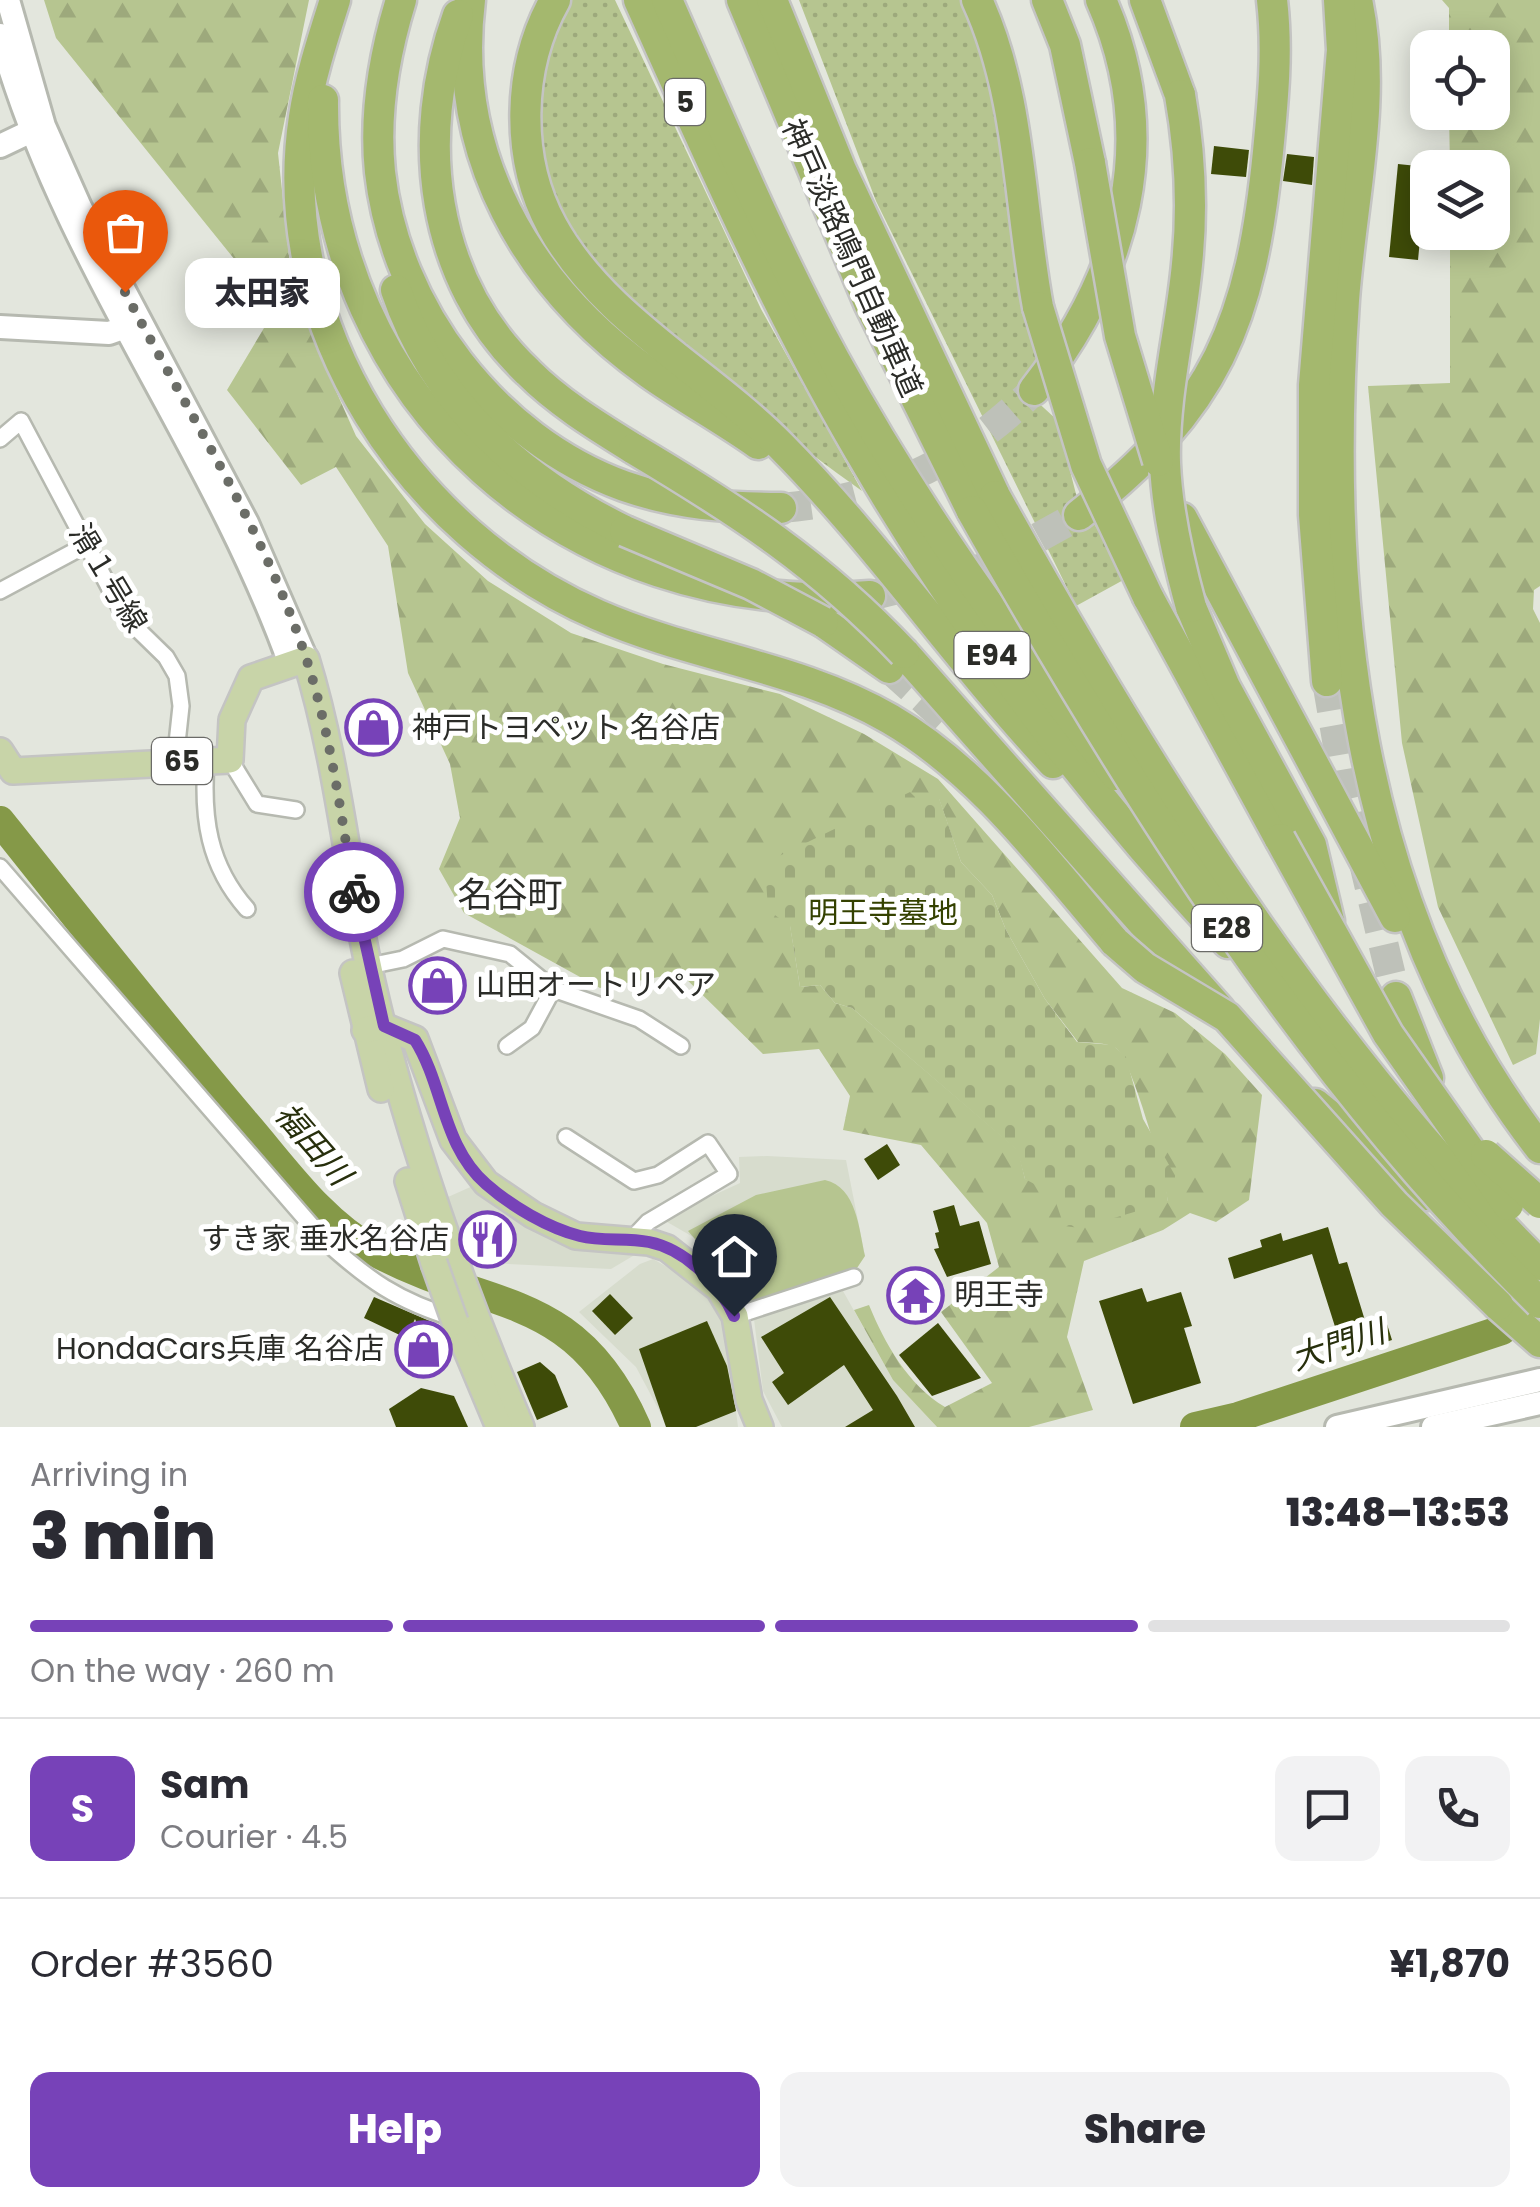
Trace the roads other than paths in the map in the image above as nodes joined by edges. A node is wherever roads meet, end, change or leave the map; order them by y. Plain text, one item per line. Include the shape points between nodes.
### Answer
1 (8, 0) edge
2 (336, 0) edge
3 (467, 0) edge
4 (555, 0) edge
5 (639, 0) edge
6 (667, 0) edge
7 (742, 0) edge
8 (772, 0) edge
9 (977, 0) edge
10 (1047, 0) edge
11 (1100, 0) edge
12 (1145, 0) edge
13 (1272, 0) edge
14 (1339, 0) edge
15 (1357, 0) edge
16 (397, 13) edge
17 (0, 35) edge
18 (383, 74) junction
19 (36, 128) junction
20 (0, 146) edge
21 (758, 232) junction
22 (132, 325) junction
23 (0, 327) edge
24 (1034, 390) tunnel mouth
25 (0, 439) edge
26 (983, 504) junction
27 (781, 508) tunnel mouth
28 (1078, 516) tunnel mouth
29 (861, 534) junction
30 (86, 544) junction
31 (0, 591) edge
32 (870, 596) tunnel mouth
33 (896, 660) junction
34 (298, 662) junction
35 (1327, 681) tunnel mouth
36 (0, 751) edge
37 (218, 760) junction
38 (176, 762) junction
39 (296, 810) dead end
40 (1291, 833) junction
41 (0, 867) edge
42 (247, 909) dead end
43 (1205, 918) junction
44 (369, 966) junction
45 (553, 989) junction
46 (1396, 997) tunnel mouth
47 (1314, 1014) junction
48 (1225, 1020) junction
49 (374, 1028) junction
50 (1462, 1033) junction
51 (507, 1046) dead end
52 (681, 1046) dead end
53 (566, 1137) dead end
54 (1534, 1141) edge
55 (1540, 1203) edge
56 (1540, 1234) edge
57 (632, 1240) junction
58 (1540, 1242) edge
59 (1540, 1258) edge
60 (1540, 1265) edge
61 (854, 1277) dead end
62 (1540, 1290) edge
63 (1540, 1303) edge
64 (734, 1316) junction
65 (467, 1323) junction
66 (1540, 1342) edge
67 (1540, 1380) edge
68 (1540, 1404) edge
69 (498, 1427) edge
70 (521, 1427) edge
71 (760, 1427) edge
72 (1338, 1427) edge
73 (1433, 1427) edge

1 - 19 main road
2 - 32 highway via 323,84 332,212 376,335 448,437 513,496 622,560 744,594
2 - 48 highway, bridge via 304,118 308,245 344,368 406,470 472,538 561,598 640,632 812,682 894,721 986,797 1115,942
3 - 29 highway via 466,66 482,157 499,201 548,281 614,345 776,456
3 - 33 highway, bridge via 446,49 434,133 436,190 455,263 490,327 557,398 782,541 842,590
4 - 29 highway via 536,44 525,120 528,158 552,225 595,284 751,416
5 - 21 highway, 5
6 - 21 highway, 5
7 - 26 highway, 神戸淡路鳴門自動車道 / E28 via 868,303
8 - 26 highway, 神戸淡路鳴門自動車道 / E28
9 - 40 highway, bridge via 1010,104 1038,307 1086,465 1148,597
10 - 50 highway, bridge via 1065,44 1132,385 1182,518
11 - 24 highway via 1128,99 1128,188 1100,290
12 - 40 highway, bridge via 1180,95 1188,138 1190,224 1165,462 1174,541 1190,606
13 - 28 highway via 1276,57 1266,168 1242,310 1187,408 1135,468
14 - 35 highway via 1342,50 1314,385 1314,515
15 - 50 highway via 1366,71 1339,400 1347,623 1380,821 1414,928
16 - 18 highway
17 - 19 main road
18 - 27 highway via 380,168 389,224 414,291 480,388 552,449 622,485 702,505
18 - 33 highway, bridge via 377,210 397,295 460,406 549,490
19 - 20 main road
19 - 22 main road via 64,214
21 - 43 highway, E94 via 817,376 930,567 1054,737
21 - 47 highway, E94 via 887,452 1010,636 1145,812
22 - 23 main road via 109,332
22 - 34 main road via 271,570
25 - 30 street, 滑１号線 via 21,421
26 - 60 highway, E28, bridge via 1264,935 1378,1085
26 - 63 highway, E28, bridge via 1102,738 1242,951 1375,1127
29 - 43 highway via 1027,735
30 - 31 street
30 - 38 street, 滑１号線 via 125,617 177,676
33 - 48 highway, bridge via 1141,919
34 - 37 main road, 65 via 251,678
34 - 44 main road via 330,752
34 - 49 main road
36 - 38 main road, 65 via 12,771
37 - 38 main road, 65
37 - 39 street via 257,804
37 - 42 street via 203,803 207,836 220,871
40 - 58 highway, bridge via 1337,943 1425,1092
41 - 65 street via 323,1239 372,1283 421,1310
43 - 47 highway, E94
44 - 45 street via 402,959 443,938 510,954
44 - 49 main road
45 - 51 street via 532,1028
45 - 52 street via 638,1019
46 - 59 highway via 1445,1112
47 - 55 highway, E94, bridge
47 - 56 highway, E94, bridge
48 - 62 highway via 1270,1068
48 - 66 highway, bridge via 1394,1204
49 - 57 main road via 415,1040 453,1140 486,1184 576,1236
49 - 65 main road, bridge
50 - 54 highway
53 - 57 street via 634,1181 658,1175 708,1143 729,1174 648,1222
57 - 64 main road via 656,1244 688,1262 719,1289
61 - 64 street
64 - 71 main road
65 - 69 main road
65 - 70 main road
67 - 72 main road
68 - 73 main road

